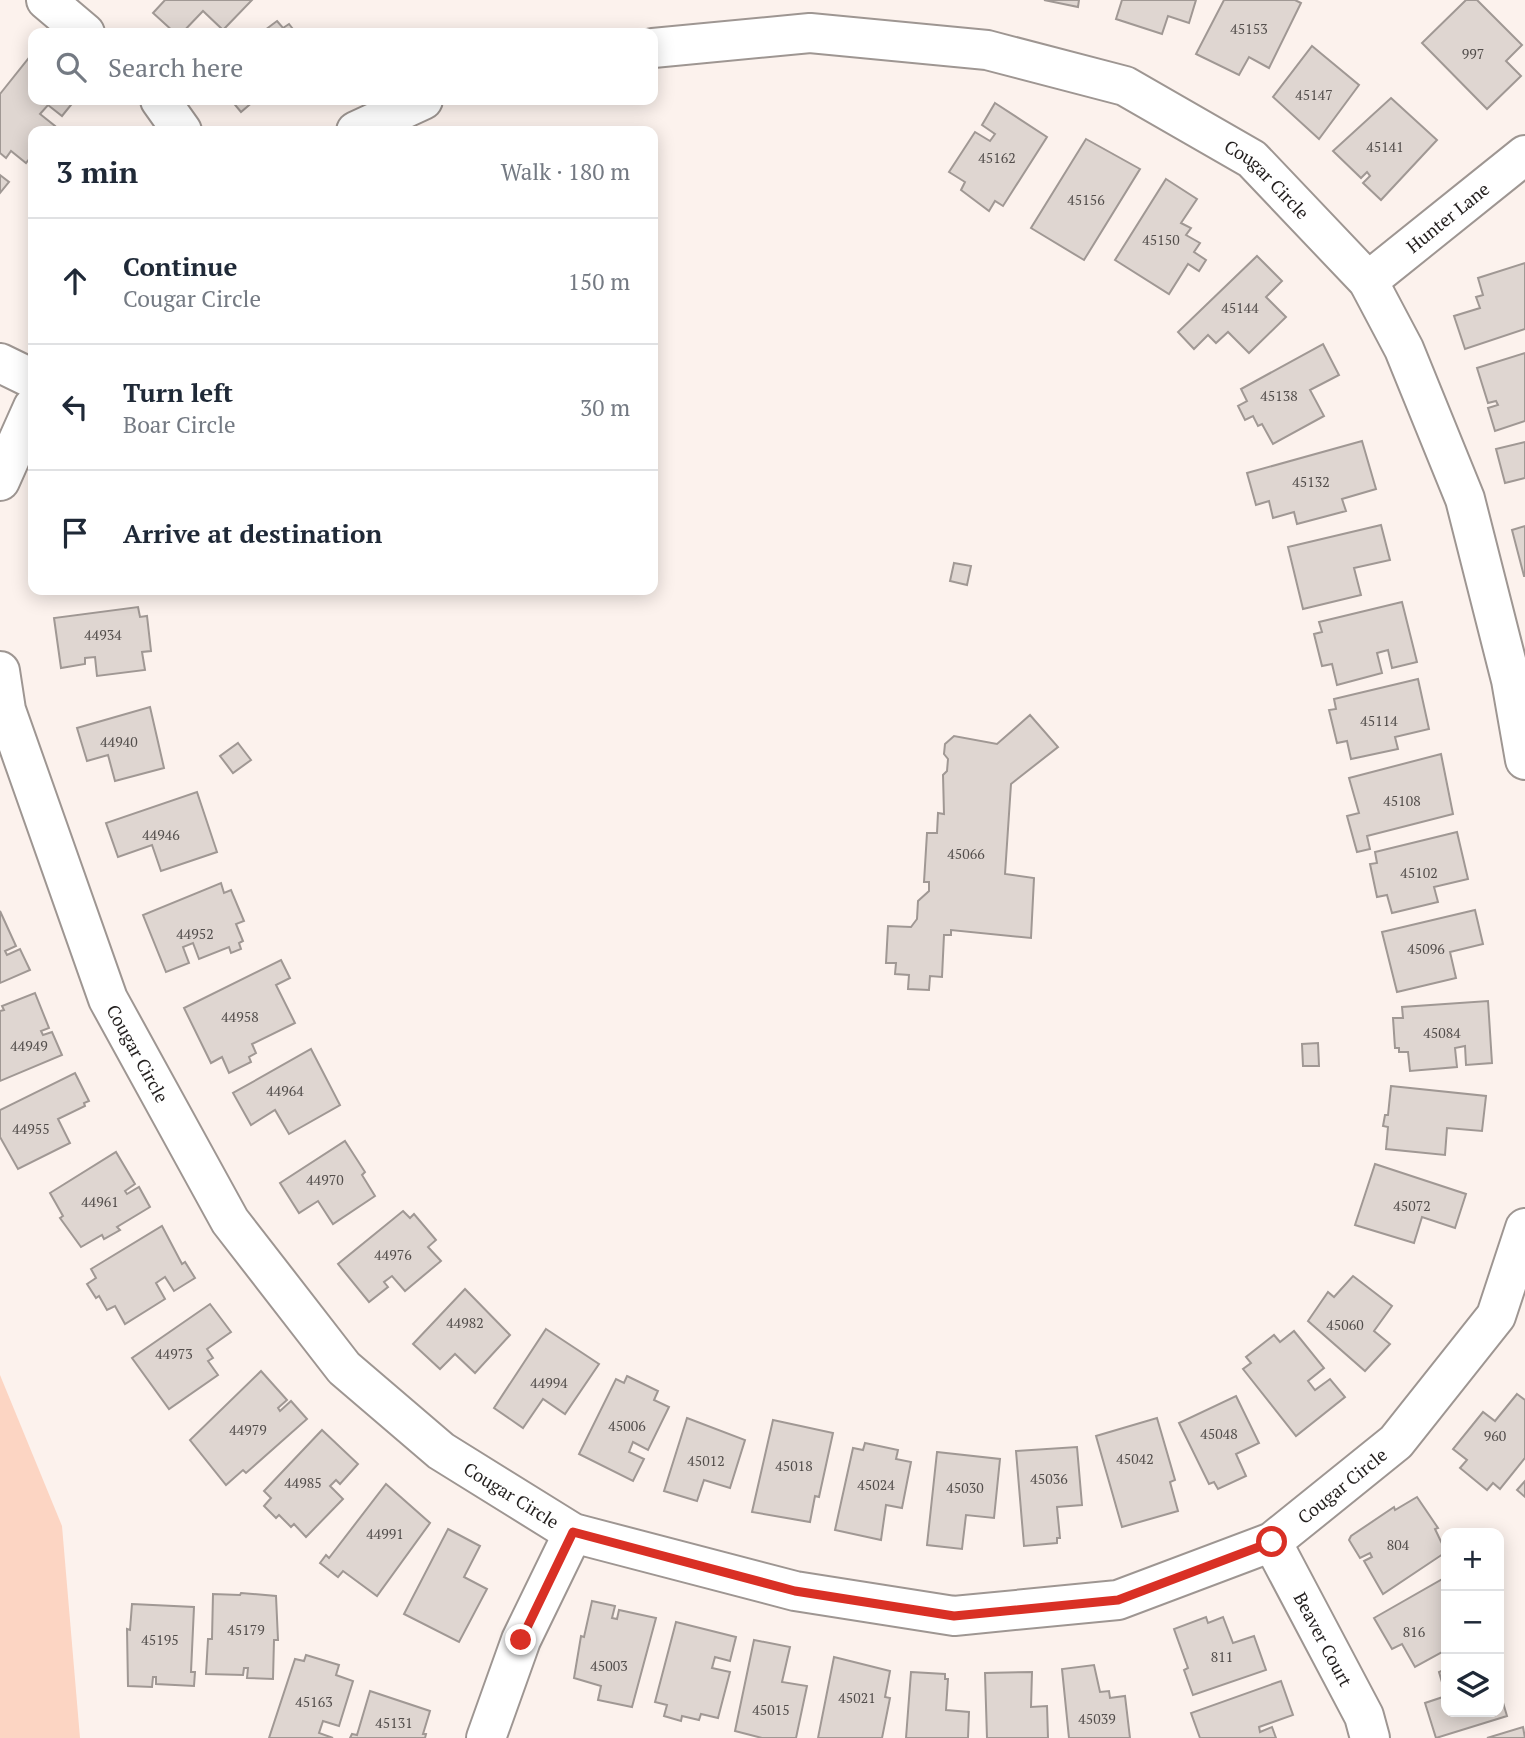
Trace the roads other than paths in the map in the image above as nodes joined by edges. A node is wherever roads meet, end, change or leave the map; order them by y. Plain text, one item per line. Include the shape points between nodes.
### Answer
1 (46, 0) edge
2 (79, 28) edge
3 (658, 48) edge
4 (164, 105) edge
5 (412, 105) edge
6 (178, 126) edge
7 (367, 126) edge
8 (1525, 155) edge
9 (1368, 281) junction
10 (0, 362) edge
11 (28, 376) edge
12 (28, 418) edge
13 (0, 481) edge
14 (0, 671) edge
15 (1525, 760) edge
16 (1525, 1228) edge
17 (1511, 1323) edge
18 (573, 1532) junction
19 (1272, 1542) junction
20 (485, 1738) edge
21 (1370, 1738) edge

1 - 2 street
3 - 9 street, Cougar Circle via 810,33 987,50 1125,86 1252,159
4 - 6 street
5 - 7 street
8 - 9 street, Hunter Lane
9 - 15 street, Cougar Circle via 1404,349 1465,499 1511,680
10 - 11 street
12 - 13 street
14 - 18 street, Cougar Circle via 6,710 108,999 230,1221 344,1367 441,1451
16 - 17 street, Cougar Circle
17 - 19 street, Cougar Circle via 1396,1442
18 - 19 street, Cougar Circle via 795,1591 954,1616 1118,1600
18 - 20 street via 521,1640
19 - 21 street, Beaver Court via 1364,1716

